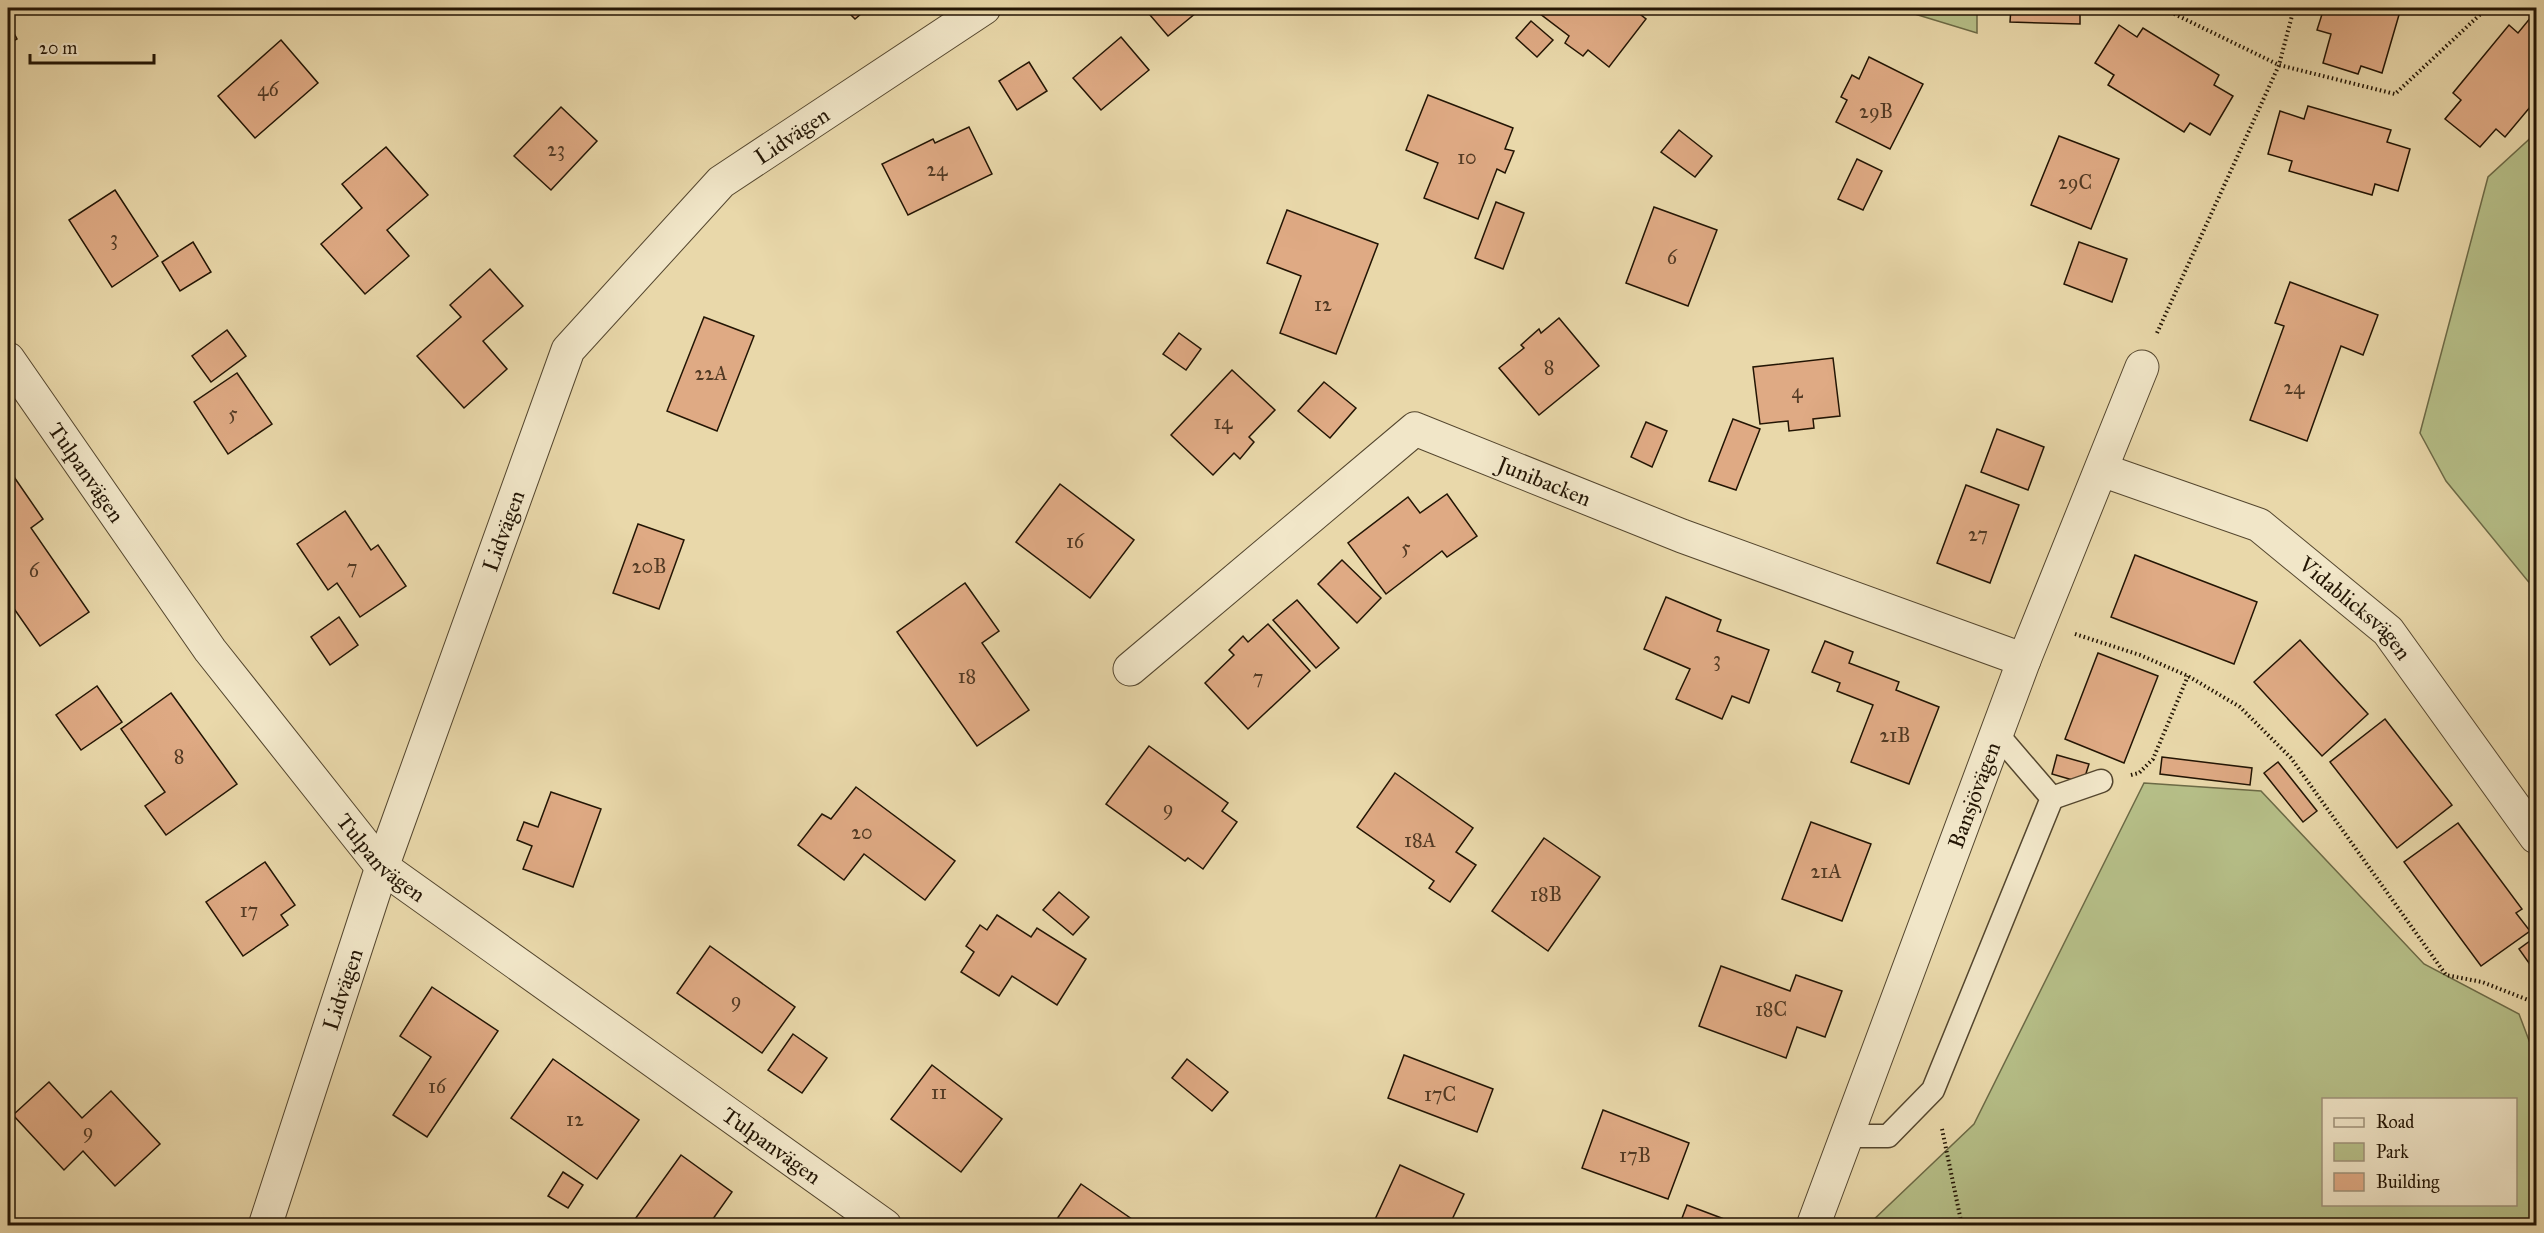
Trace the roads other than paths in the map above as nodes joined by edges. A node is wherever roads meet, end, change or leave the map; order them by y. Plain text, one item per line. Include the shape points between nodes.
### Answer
1 (984, 8) edge
2 (8, 358) edge
3 (2142, 367) road end
4 (2102, 470) junction
5 (2024, 660) junction
6 (1130, 669) dead end
7 (1997, 734) junction
8 (2101, 781) dead end
9 (2052, 798) junction
10 (2536, 837) edge
11 (382, 867) junction
12 (1846, 1136) junction
13 (264, 1226) edge
14 (885, 1226) edge
15 (1813, 1226) edge

1 - 11 street, Lidvägen via 721,182 568,350
2 - 11 street, Tulpanvägen via 210,650
3 - 4 street, Bansjövägen
4 - 5 street, Bansjövägen
4 - 10 street, Vidablicksvägen via 2259,525 2388,631
5 - 6 street, Junibacken via 1682,536 1415,429
5 - 7 street, Bansjövägen
7 - 9 lane
7 - 12 street, Bansjövägen
8 - 9 lane
9 - 12 lane via 1933,1090 1888,1136
11 - 13 street, Lidvägen
11 - 14 street, Tulpanvägen
12 - 15 street, Bansjövägen

